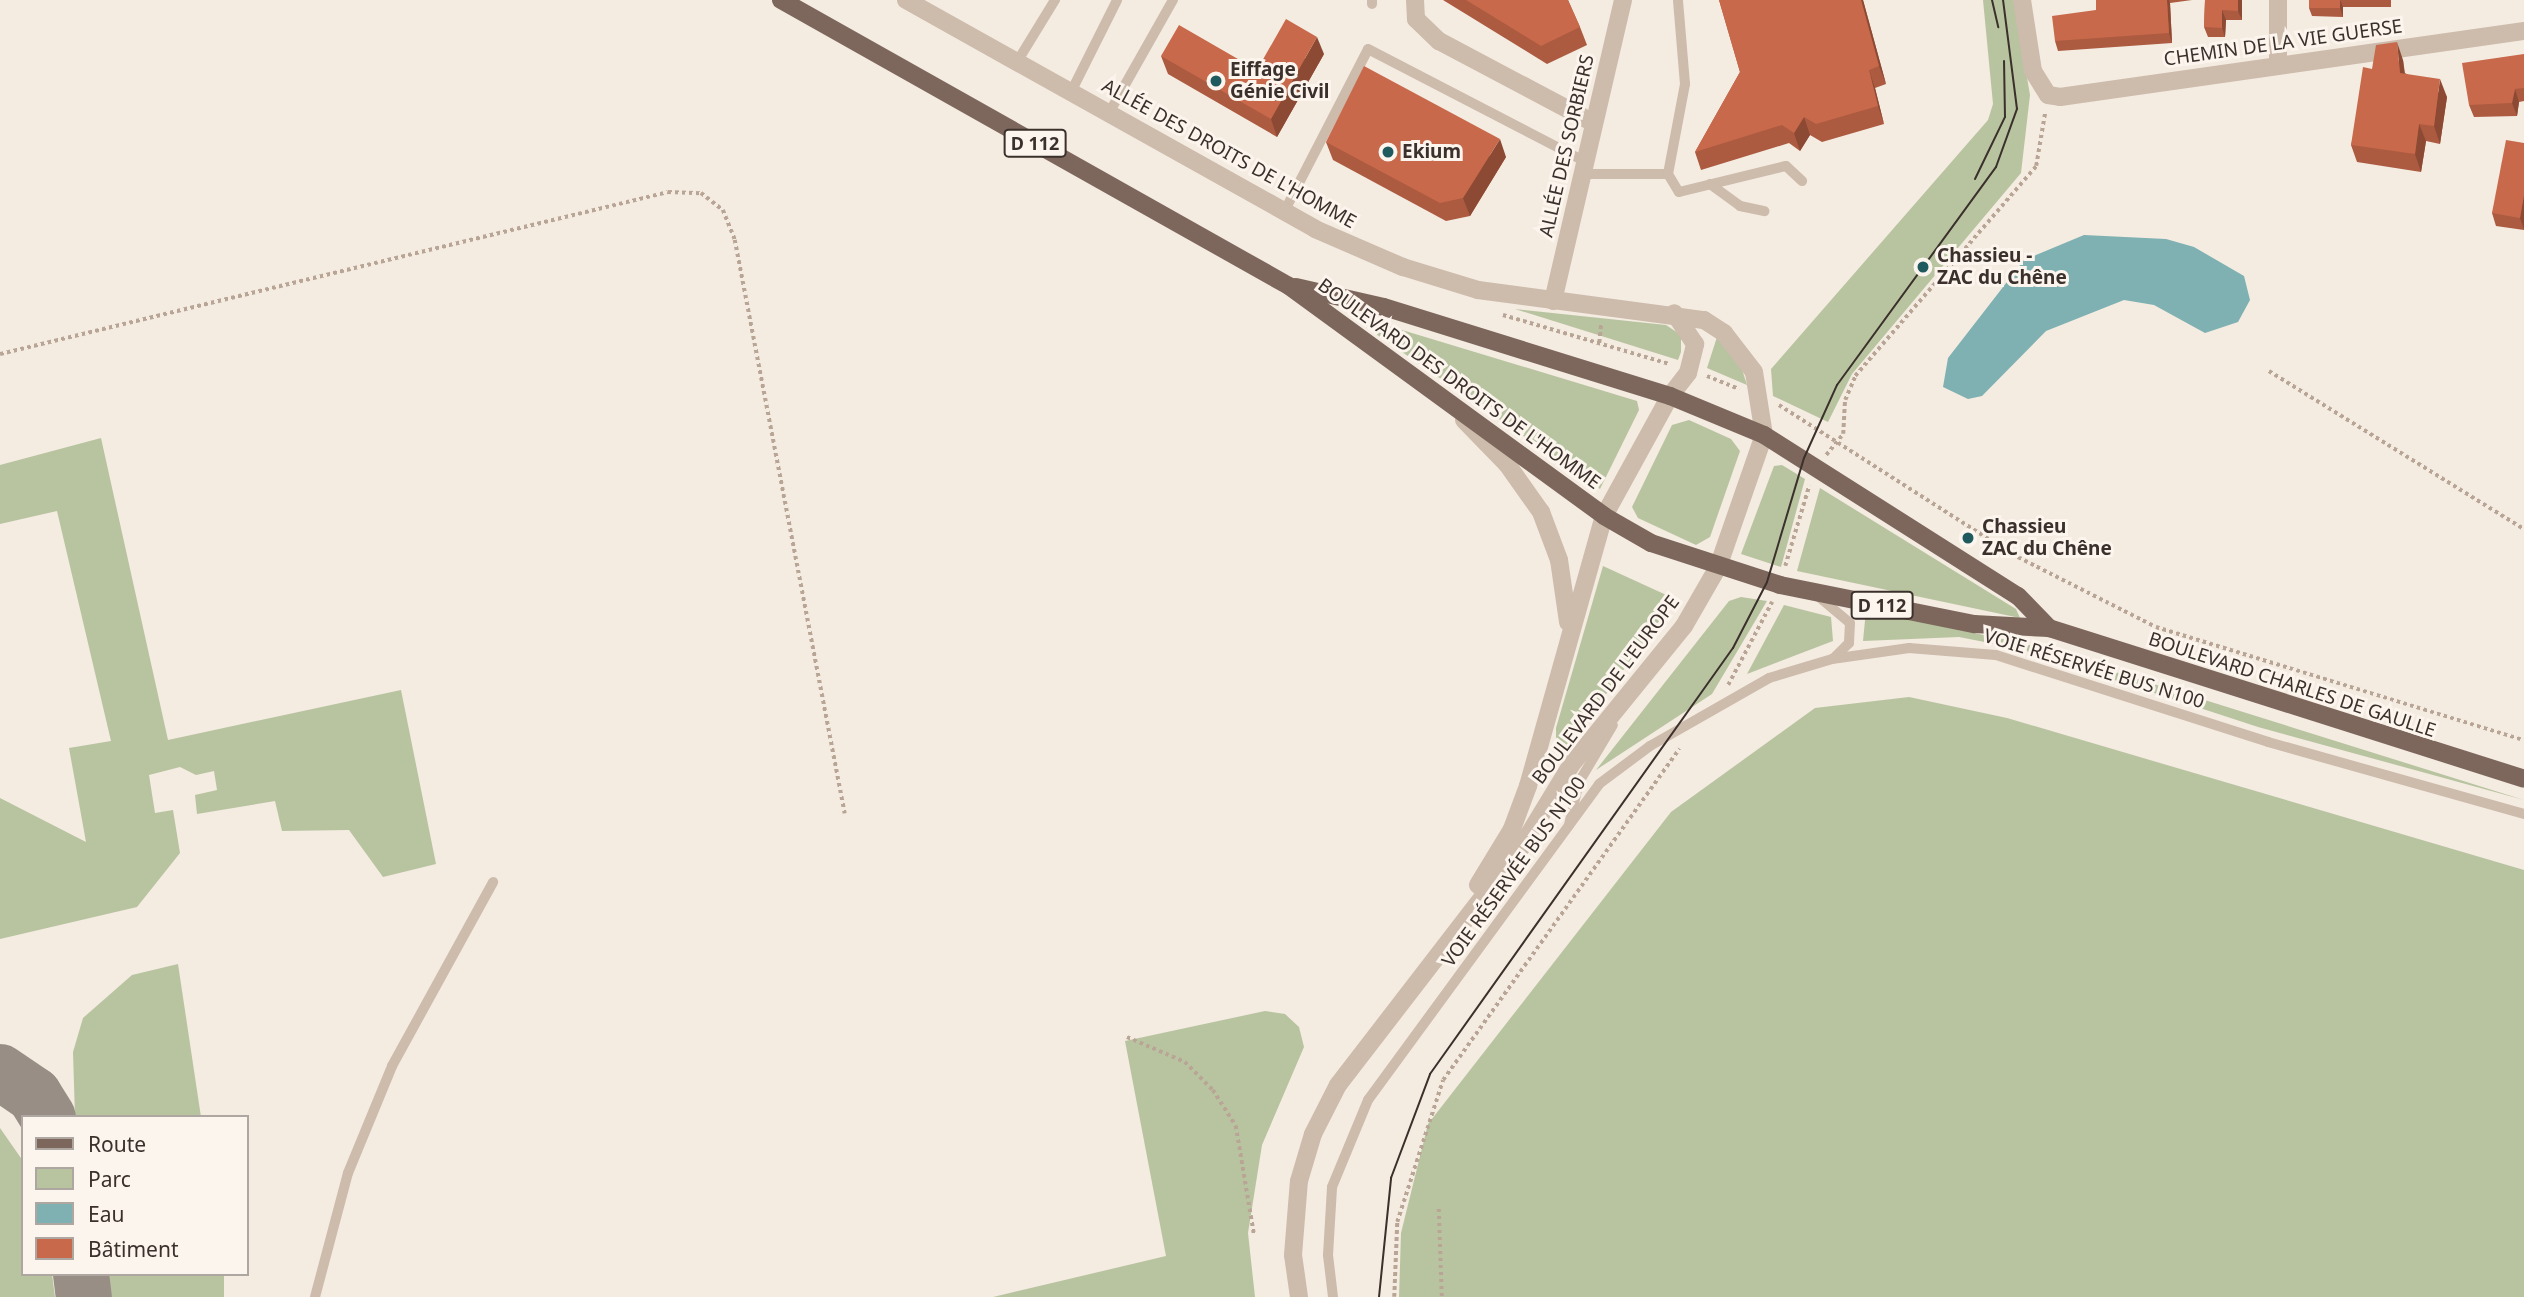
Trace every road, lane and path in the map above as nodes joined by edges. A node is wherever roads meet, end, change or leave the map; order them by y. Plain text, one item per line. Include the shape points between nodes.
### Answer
1 (780, 0) edge
2 (906, 0) edge
3 (1055, 0) edge
4 (1117, 0) edge
5 (1172, 0) edge
6 (1415, 0) edge
7 (1623, 0) edge
8 (1678, 0) edge
9 (2022, 0) edge
10 (2278, 0) edge
11 (2524, 31) edge
12 (1017, 62) junction
13 (2278, 64) junction
14 (1072, 92) junction
15 (2048, 95) junction
16 (1109, 113) junction
17 (1592, 122) junction
18 (1582, 167) junction
19 (1668, 174) junction
20 (1802, 181) dead end
21 (1710, 184) junction
22 (1764, 211) dead end
23 (1284, 212) junction
24 (1289, 286) junction
25 (1553, 301) junction
26 (1674, 313) junction
27 (0, 354) edge
28 (2269, 371) dead end
29 (1670, 396) junction
30 (1452, 408) junction
31 (1764, 435) junction
32 (1839, 441) junction
33 (1819, 467) junction
34 (1604, 516) junction
35 (2524, 528) edge
36 (1718, 567) junction
37 (1780, 585) junction
38 (1810, 591) junction
39 (2049, 628) junction
40 (1569, 634) junction
41 (1832, 659) junction
42 (1626, 702) junction
43 (1722, 705) junction
44 (2524, 740) edge
45 (1689, 742) dead end
46 (2524, 779) edge
47 (845, 814) dead end
48 (2524, 814) edge
49 (1569, 825) junction
50 (493, 882) dead end
51 (1448, 936) junction
52 (1127, 1037) dead end
53 (1439, 1209) dead end
54 (1254, 1233) dead end
55 (314, 1297) edge
56 (1299, 1297) edge
57 (1333, 1297) edge
58 (1394, 1297) edge
59 (1442, 1297) edge

1 - 24 main road, BOULEVARD DES DROITS DE L'HOMME / D 112
2 - 12 street, ALLÉE DES DROITS DE L'HOMME
3 - 12 lane
4 - 14 lane
5 - 16 lane
6 - 17 street via 1416,19 1439,41
7 - 17 street, ALLÉE DES SORBIERS
8 - 19 lane via 1685,84
9 - 15 street via 2033,71
10 - 13 street
11 - 13 street, CHEMIN DE LA VIE GUERSE
12 - 14 street, ALLÉE DES DROITS DE L'HOMME
13 - 15 street, CHEMIN DE LA VIE GUERSE
14 - 16 street, ALLÉE DES DROITS DE L'HOMME
15 - 32 path via 2036,166 1855,376
16 - 23 street, ALLÉE DES DROITS DE L'HOMME
17 - 18 street, ALLÉE DES SORBIERS
18 - 19 lane
18 - 23 lane via 1368,49
18 - 25 street, ALLÉE DES SORBIERS
19 - 21 lane via 1679,192
20 - 21 lane via 1786,166
21 - 22 lane via 1740,206
23 - 25 street, ALLÉE DES DROITS DE L'HOMME via 1404,267 1478,290
24 - 29 main road, BOULEVARD DES DROITS DE L'HOMME / D 112 via 1384,307
24 - 30 main road, BOULEVARD DES DROITS DE L'HOMME / D 112
25 - 26 street, ALLÉE DES DROITS DE L'HOMME
26 - 29 street via 1695,344 1688,373
26 - 31 street, ALLÉE DES DROITS DE L'HOMME via 1704,320 1743,354 1754,372
27 - 47 path via 668,192 688,190 714,200 735,240
28 - 35 path
29 - 31 main road, BOULEVARD DES DROITS DE L'HOMME
29 - 34 street, BOULEVARD DE L'EUROPE
30 - 34 main road, BOULEVARD DES DROITS DE L'HOMME / D 112
30 - 40 street, BOULEVARD DE L'EUROPE via 1507,464 1541,512 1559,561
31 - 33 main road, BOULEVARD CHARLES DE GAULLE / D 112
31 - 36 street, BOULEVARD DE L'EUROPE
32 - 33 path
32 - 44 path via 2024,561 2156,627
33 - 37 path
33 - 39 main road, BOULEVARD CHARLES DE GAULLE / D 112 via 2018,596
34 - 36 main road, BOULEVARD DES DROITS DE L'HOMME via 1651,543
34 - 40 street, BOULEVARD DE L'EUROPE
36 - 37 main road, BOULEVARD CHARLES DE GAULLE / D 112
36 - 42 street, BOULEVARD DE L'EUROPE
37 - 38 main road, BOULEVARD CHARLES DE GAULLE / D 112
37 - 43 path via 1730,676
38 - 39 main road, BOULEVARD CHARLES DE GAULLE / D 112 via 1974,624
38 - 41 lane via 1850,623 1849,643
39 - 46 main road, BOULEVARD CHARLES DE GAULLE / D 112
40 - 51 street, BOULEVARD DE L'EUROPE via 1512,829
41 - 43 lane, VOIE RÉSERVÉE BUS N100 via 1769,678
41 - 48 lane, VOIE RÉSERVÉE BUS N100 via 1936,647 1996,655 2268,742
42 - 49 lane via 1579,782
42 - 51 street, BOULEVARD DE L'EUROPE via 1571,765 1520,849
43 - 49 lane, VOIE RÉSERVÉE BUS N100 via 1599,784
45 - 58 path via 1443,1080 1397,1222
49 - 57 lane, VOIE RÉSERVÉE BUS N100 via 1351,1132 1332,1186 1328,1227
50 - 55 lane via 392,1066 348,1173
51 - 56 street, BOULEVARD DE L'EUROPE via 1338,1085 1313,1134 1298,1194 1293,1255
52 - 54 path via 1185,1062 1213,1090 1236,1126
53 - 59 path

